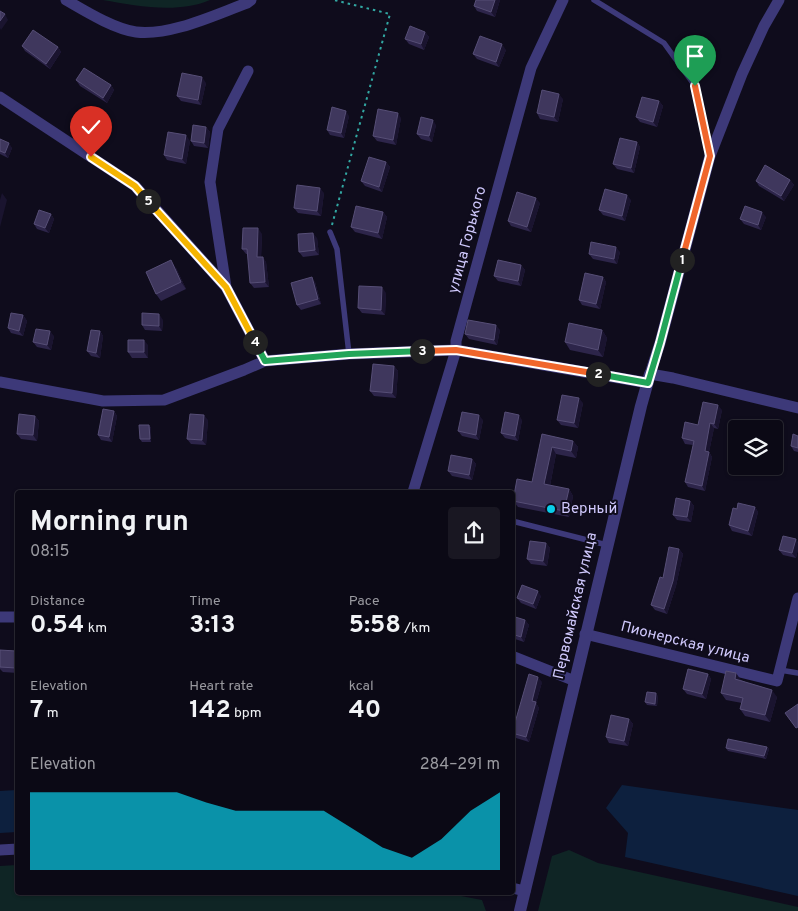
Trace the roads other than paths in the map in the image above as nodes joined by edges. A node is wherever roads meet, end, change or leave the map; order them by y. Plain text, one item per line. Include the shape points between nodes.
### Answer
1 (66, 0) edge
2 (251, 0) edge
3 (563, 0) edge
4 (594, 0) edge
5 (779, 0) edge
6 (248, 71) dead end
7 (0, 97) edge
8 (710, 156) junction
9 (330, 232) road end
10 (226, 287) junction
11 (456, 350) junction
12 (349, 354) junction
13 (265, 361) junction
14 (649, 378) junction
15 (0, 382) edge
16 (798, 408) edge
17 (414, 490) edge
18 (515, 522) edge
19 (607, 545) junction
20 (798, 598) edge
21 (0, 617) edge
22 (15, 617) edge
23 (585, 634) junction
24 (515, 657) edge
25 (780, 670) junction
26 (798, 673) edge
27 (575, 681) junction
28 (15, 849) edge
29 (0, 850) edge
30 (519, 890) edge
31 (520, 911) edge

1 - 2 street via 113,25 135,32 157,32 188,24
3 - 11 street, улица Горького via 531,68
4 - 8 lane via 664,43 695,86
5 - 8 street, Первомайская улица via 742,74
6 - 10 street via 218,129 210,182
7 - 10 street via 135,186
8 - 14 street, Первомайская улица
9 - 12 lane via 337,249
10 - 13 street
11 - 12 street
11 - 14 street
11 - 17 street, улица Горького
12 - 13 street
13 - 15 street via 164,400 103,401
14 - 16 street via 673,378
14 - 19 street, Первомайская улица
18 - 19 lane
19 - 23 street, Первомайская улица
20 - 25 street
21 - 22 street
23 - 25 street, Пионерская улица via 777,681
23 - 27 street, Первомайская улица
24 - 27 street
25 - 26 lane
27 - 30 street, Первомайская улица
28 - 29 street
30 - 31 street, Первомайская улица

